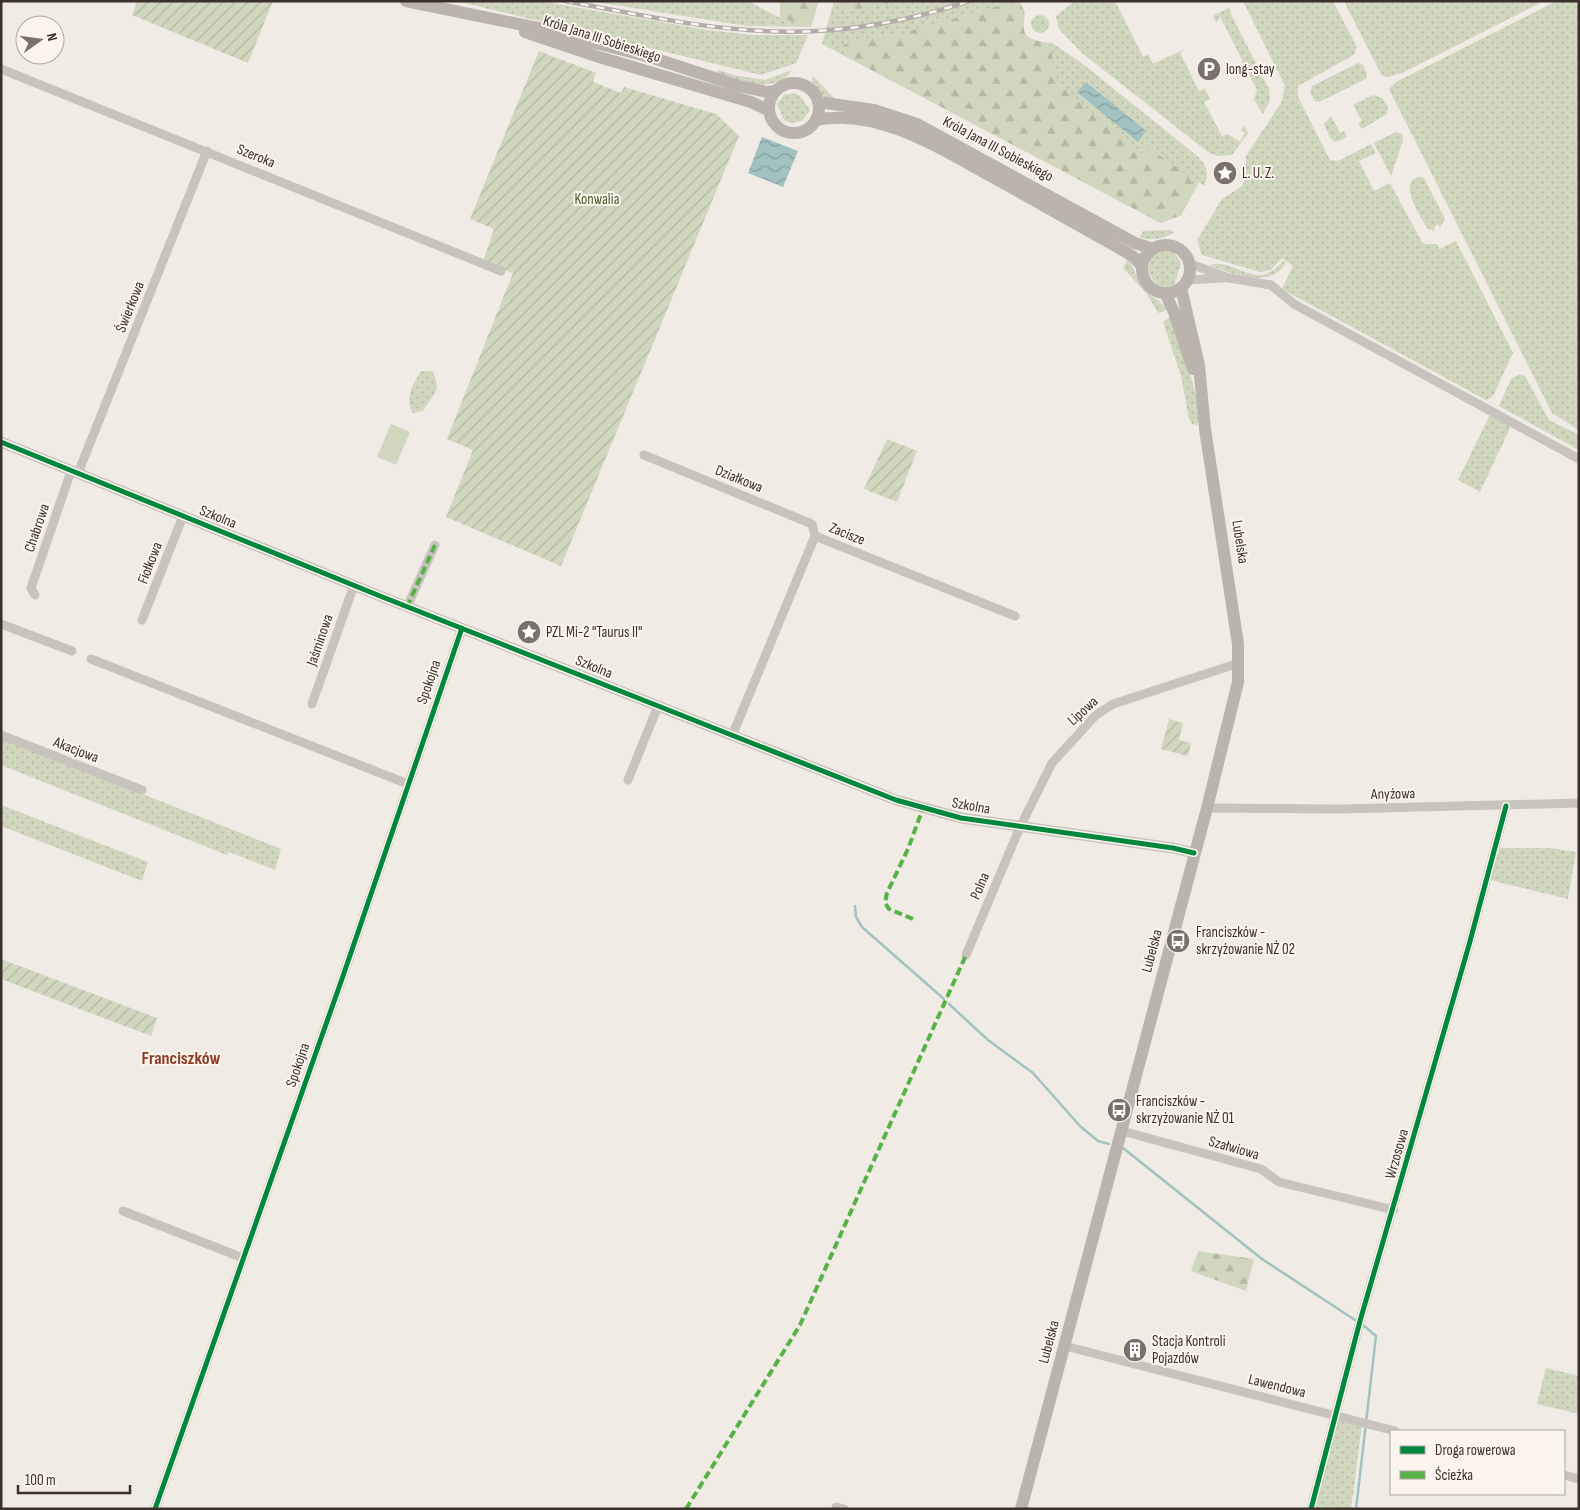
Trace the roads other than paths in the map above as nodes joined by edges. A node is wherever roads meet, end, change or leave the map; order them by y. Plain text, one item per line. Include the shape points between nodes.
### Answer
1 (406, 1) edge
2 (482, 18) junction
3 (1, 69) edge
4 (775, 91) junction
5 (818, 102) junction
6 (768, 110) junction
7 (816, 120) junction
8 (207, 151) junction
9 (1153, 249) junction
10 (1188, 263) junction
11 (1142, 266) junction
12 (500, 271) dead end
13 (1229, 278) junction
14 (1184, 284) junction
15 (1164, 293) junction
16 (1200, 393) junction
17 (1, 442) edge
18 (644, 455) dead end
19 (1579, 459) edge
20 (75, 472) junction
21 (183, 516) junction
22 (815, 536) junction
23 (435, 545) dead end
24 (354, 585) junction
25 (34, 595) dead end
26 (407, 607) junction
27 (1014, 616) dead end
28 (142, 620) dead end
29 (1, 624) edge
30 (462, 628) junction
31 (72, 651) dead end
32 (92, 658) dead end
33 (1239, 663) junction
34 (312, 704) dead end
35 (658, 706) junction
36 (1, 735) edge
37 (732, 736) junction
38 (628, 780) dead end
39 (408, 784) junction
40 (142, 790) dead end
41 (1579, 803) edge
42 (1506, 806) junction
43 (1207, 808) junction
44 (1020, 827) junction
45 (1194, 853) junction
46 (966, 955) dead end
47 (1122, 1131) junction
48 (1394, 1210) junction
49 (123, 1211) dead end
50 (243, 1258) junction
51 (1065, 1346) junction
52 (1335, 1415) junction
53 (1391, 1430) edge
54 (1565, 1475) edge
55 (1579, 1479) edge
56 (155, 1509) edge
57 (1021, 1509) edge
58 (1311, 1509) edge

1 - 2 main road, Króla Jana III Sobieskiego
2 - 4 main road, Króla Jana III Sobieskiego via 538,28 739,86
2 - 6 main road, Króla Jana III Sobieskiego
3 - 8 street, Szeroka
4 - 5 main road via 787,84 800,84 813,92
4 - 6 main road
5 - 7 main road
5 - 9 main road, Króla Jana III Sobieskiego via 874,110 917,124
6 - 7 main road via 776,126 789,133 806,130
7 - 11 main road, Króla Jana III Sobieskiego via 857,120 909,133 1126,252
8 - 12 street, Szeroka
8 - 20 street, Świerkowa
9 - 10 main road via 1175,247 1184,254
9 - 11 main road
10 - 13 street
10 - 14 main road
11 - 15 main road via 1148,284
13 - 14 street
13 - 19 street via 1271,286 1294,304
14 - 15 main road
14 - 16 main road, Lubelska
15 - 16 main road, Lubelska via 1174,312
16 - 33 main road, Lubelska
17 - 20 street, Szkolna
18 - 22 street, Działkowa via 812,524
20 - 21 street, Szkolna
20 - 25 street, Chabrowa via 31,588
21 - 24 street, Szkolna
21 - 28 street, Fiołkowa
22 - 27 street, Zacisze
22 - 37 street, Zacisze
23 - 26 street
24 - 26 street, Szkolna
24 - 34 street, Jaśminowa
26 - 30 street, Szkolna
29 - 31 street
30 - 35 street, Szkolna
30 - 39 street, Spokojna
32 - 39 street
33 - 43 main road, Lubelska via 1234,702
33 - 44 street, Lipowa via 1101,710 1052,763
35 - 37 street, Szkolna
35 - 38 street
36 - 40 street, Akacjowa
37 - 44 street, Szkolna via 905,803 961,818
39 - 50 street, Spokojna
41 - 42 street, Anyżowa
42 - 43 street, Anyżowa
42 - 48 street, Wrzosowa
43 - 45 main road, Lubelska
44 - 45 street, Szkolna via 1166,846
44 - 46 street, Polna
45 - 47 main road, Lubelska
47 - 48 street, Szałwiowa via 1261,1169 1279,1182
47 - 51 main road, Lubelska
48 - 52 street, Wrzosowa
49 - 50 street
50 - 56 street, Spokojna
51 - 52 street, Lawendowa
51 - 57 main road, Lubelska
52 - 53 street, Lawendowa
52 - 58 street, Wrzosowa
54 - 55 street

